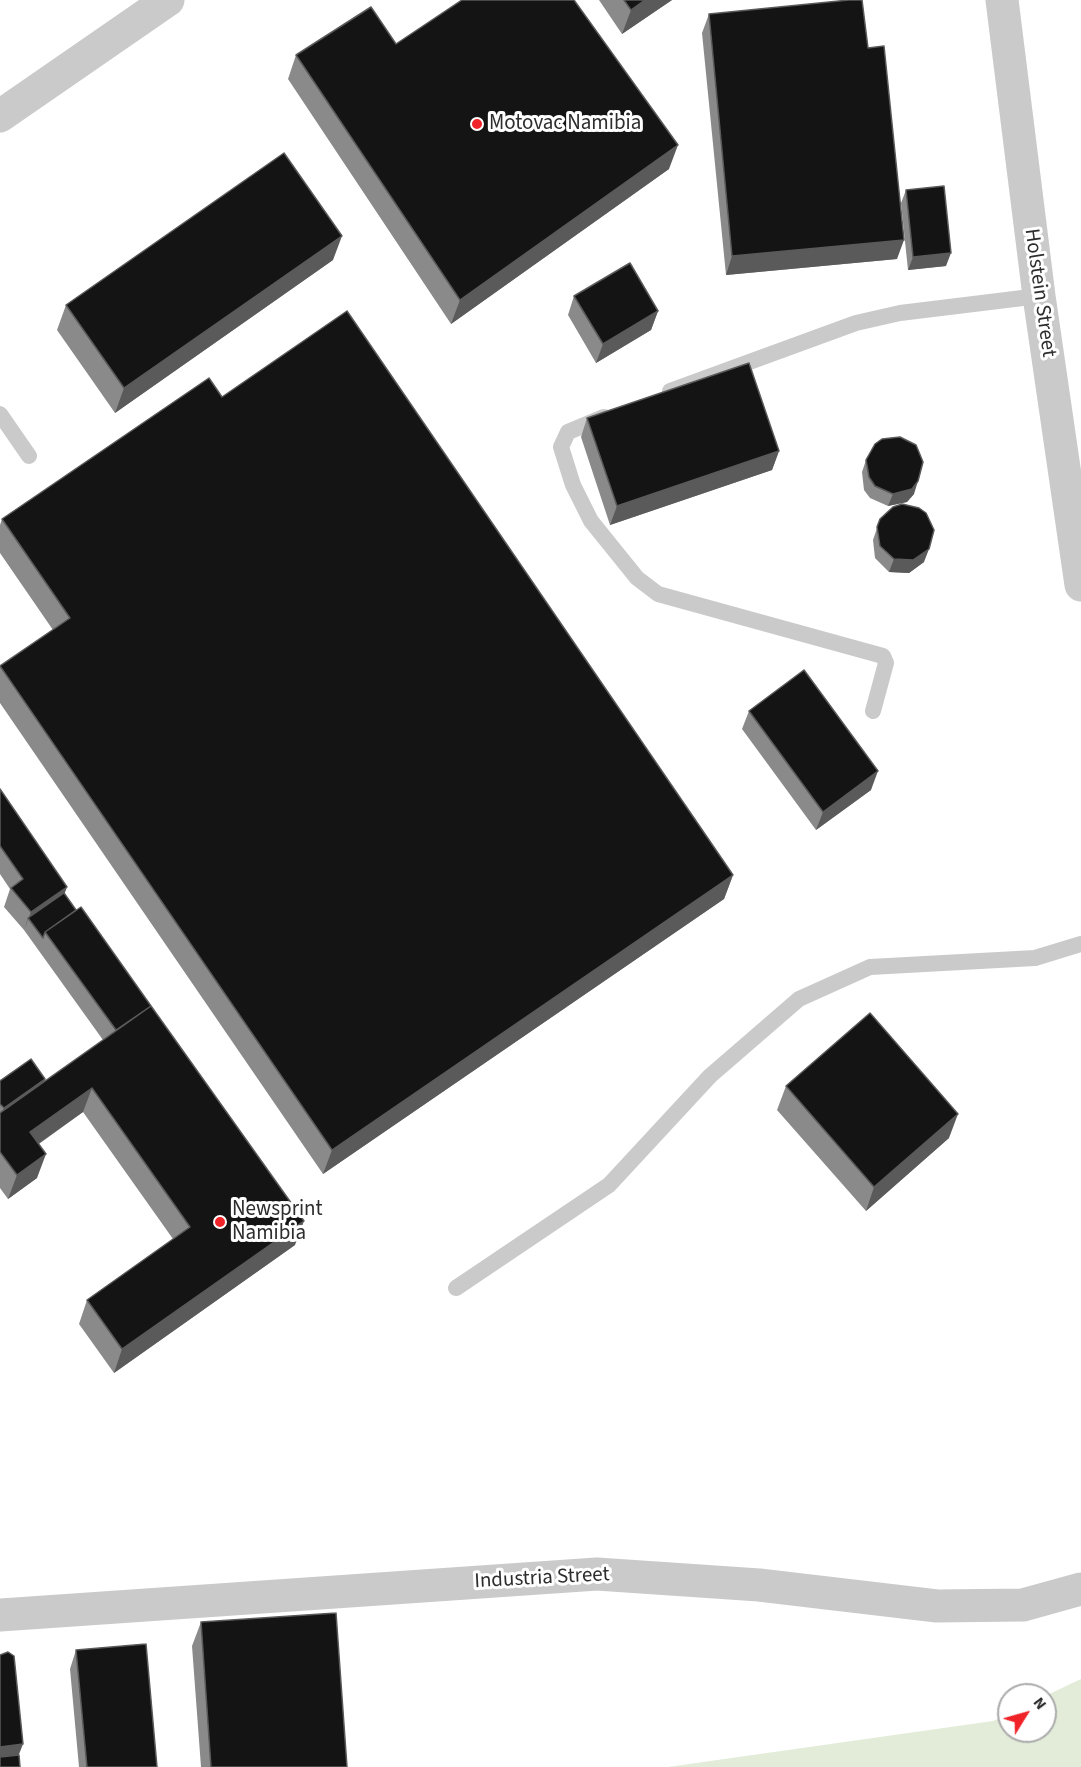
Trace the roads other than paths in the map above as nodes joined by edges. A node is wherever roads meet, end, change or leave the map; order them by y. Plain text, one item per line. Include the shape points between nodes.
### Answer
1 (168, 0) edge
2 (1002, 0) edge
3 (0, 116) edge
4 (1039, 296) junction
5 (650, 399) edge
6 (618, 411) edge
7 (0, 414) edge
8 (29, 456) dead end
9 (1081, 585) edge
10 (873, 711) dead end
11 (1081, 944) edge
12 (456, 1288) dead end
13 (1081, 1589) edge
14 (0, 1615) edge

1 - 3 street
2 - 4 street, Holstein Street
4 - 5 lane via 900,313 856,323
4 - 9 street, Holstein Street
6 - 10 lane via 568,432 561,447 591,521 611,547 646,587 658,594 883,656 886,663
7 - 8 lane
11 - 12 lane via 1035,958 870,967 799,999 710,1076 609,1185
13 - 14 street, Industria Street via 1023,1605 937,1606 759,1585 597,1574

